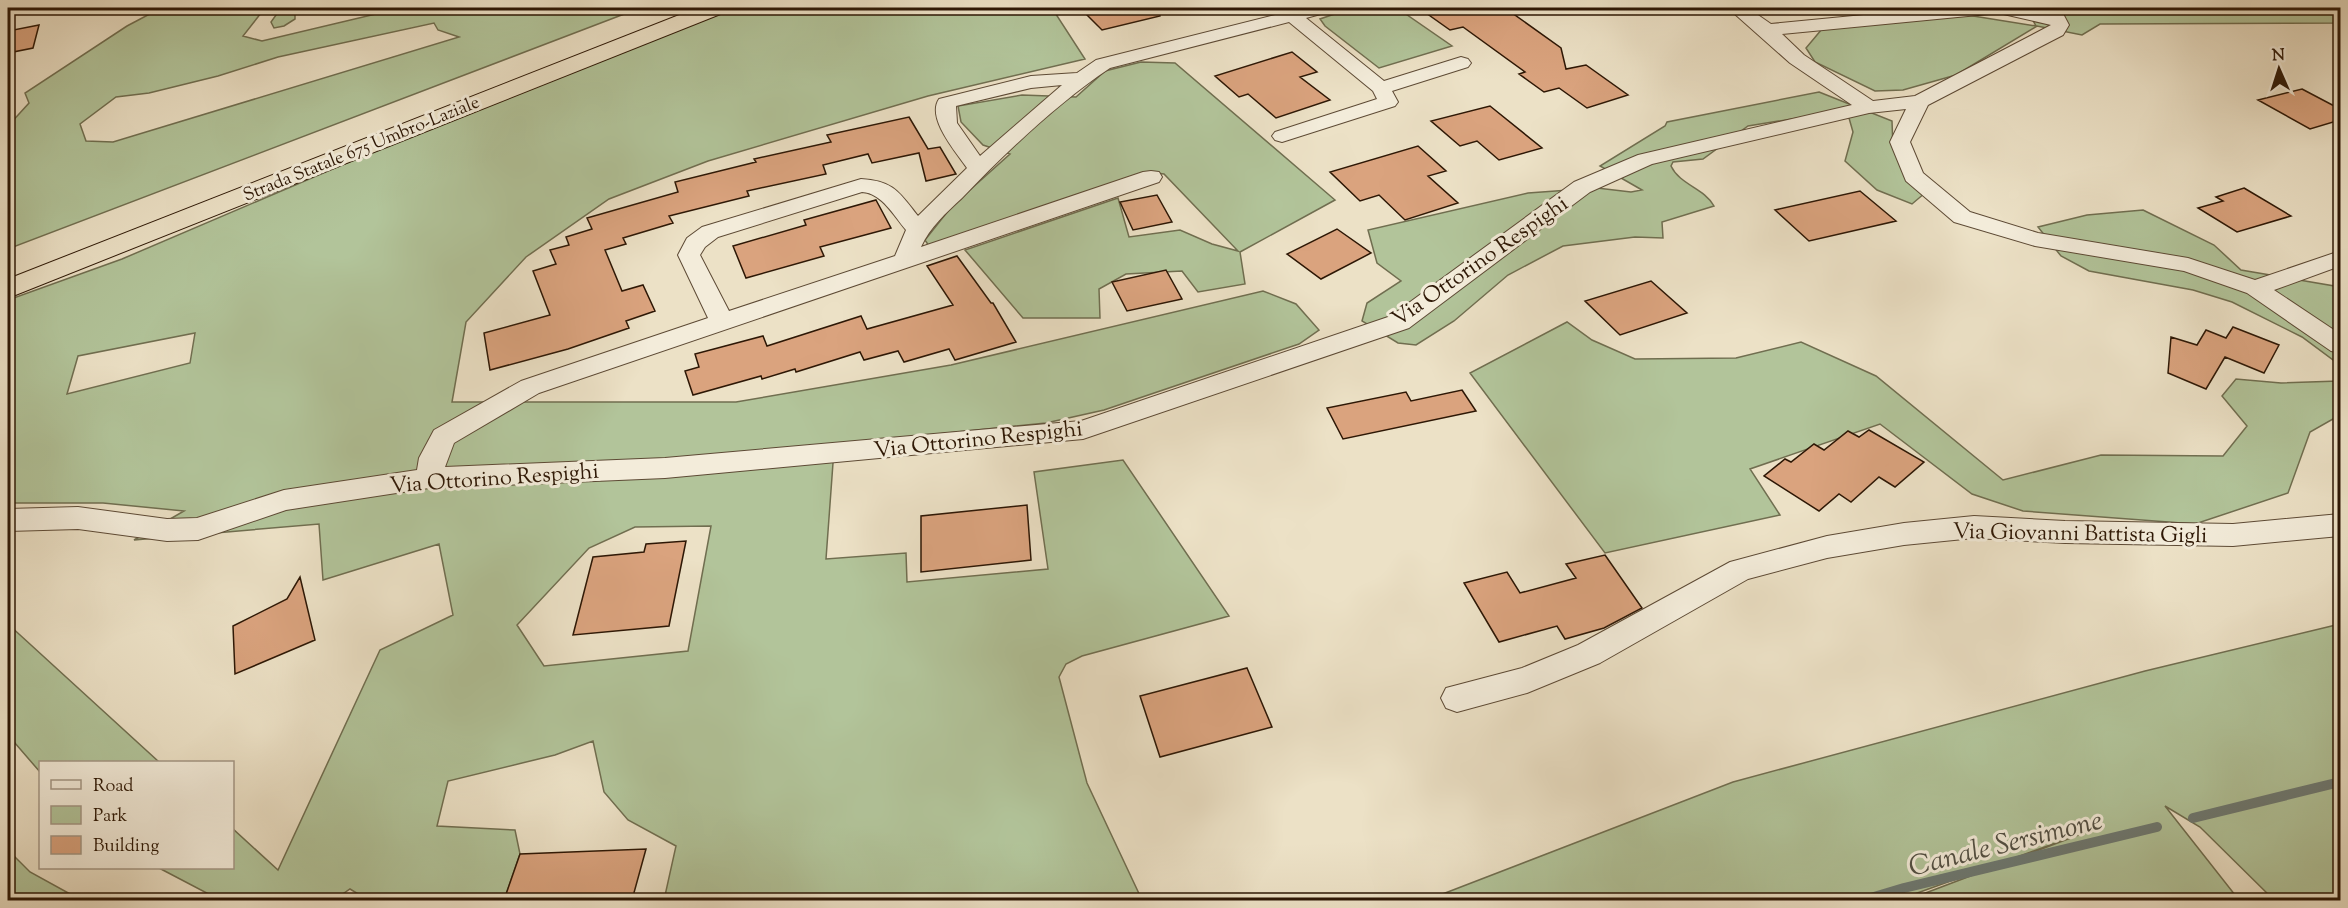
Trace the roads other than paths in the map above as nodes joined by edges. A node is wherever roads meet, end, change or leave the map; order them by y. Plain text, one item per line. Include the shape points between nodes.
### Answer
1 (676, 8) edge
2 (715, 8) edge
3 (1322, 8) edge
4 (1737, 8) edge
5 (2054, 14) edge
6 (1292, 15) junction
7 (1767, 30) junction
8 (1461, 63) dead end
9 (1082, 78) junction
10 (1381, 88) junction
11 (1920, 101) junction
12 (1869, 107) junction
13 (1282, 136) dead end
14 (978, 169) junction
15 (1151, 177) dead end
16 (917, 230) junction
17 (2340, 258) edge
18 (904, 261) junction
19 (8, 271) edge
20 (2255, 288) junction
21 (8, 289) edge
22 (723, 324) junction
23 (2340, 345) edge
24 (429, 478) junction
25 (8, 520) edge
26 (2340, 525) edge
27 (1457, 698) dead end

1 - 19 highway, Strada Statale 675 Umbro-Laziale
2 - 21 highway, Strada Statale 675 Umbro-Laziale
3 - 6 street
4 - 7 street
5 - 7 street via 1999,8
5 - 11 street via 2060,25 2056,32
6 - 9 street via 1103,64
6 - 10 street
7 - 12 street via 1797,59
8 - 10 street
9 - 14 street
9 - 14 street via 1031,82 946,103 947,123
10 - 13 street via 1388,102
11 - 12 street, Via Ottorino Respighi
11 - 20 street via 1900,142 1914,176 1962,217 2035,239 2188,265
12 - 24 street, Via Ottorino Respighi via 1645,159 1582,187 1400,322 1083,430 664,468
14 - 16 street
15 - 18 street
16 - 18 street
16 - 22 street via 891,197 877,186 861,185 710,232 695,243 689,255
17 - 20 street
18 - 22 street
20 - 23 street
22 - 24 street via 530,387 443,437
24 - 25 street, Via Ottorino Respighi via 284,500 198,529 167,530 78,518
26 - 27 street, Via Giovanni Battista Gigli via 2233,535 1974,527 1827,547 1740,570 1589,654 1527,680

